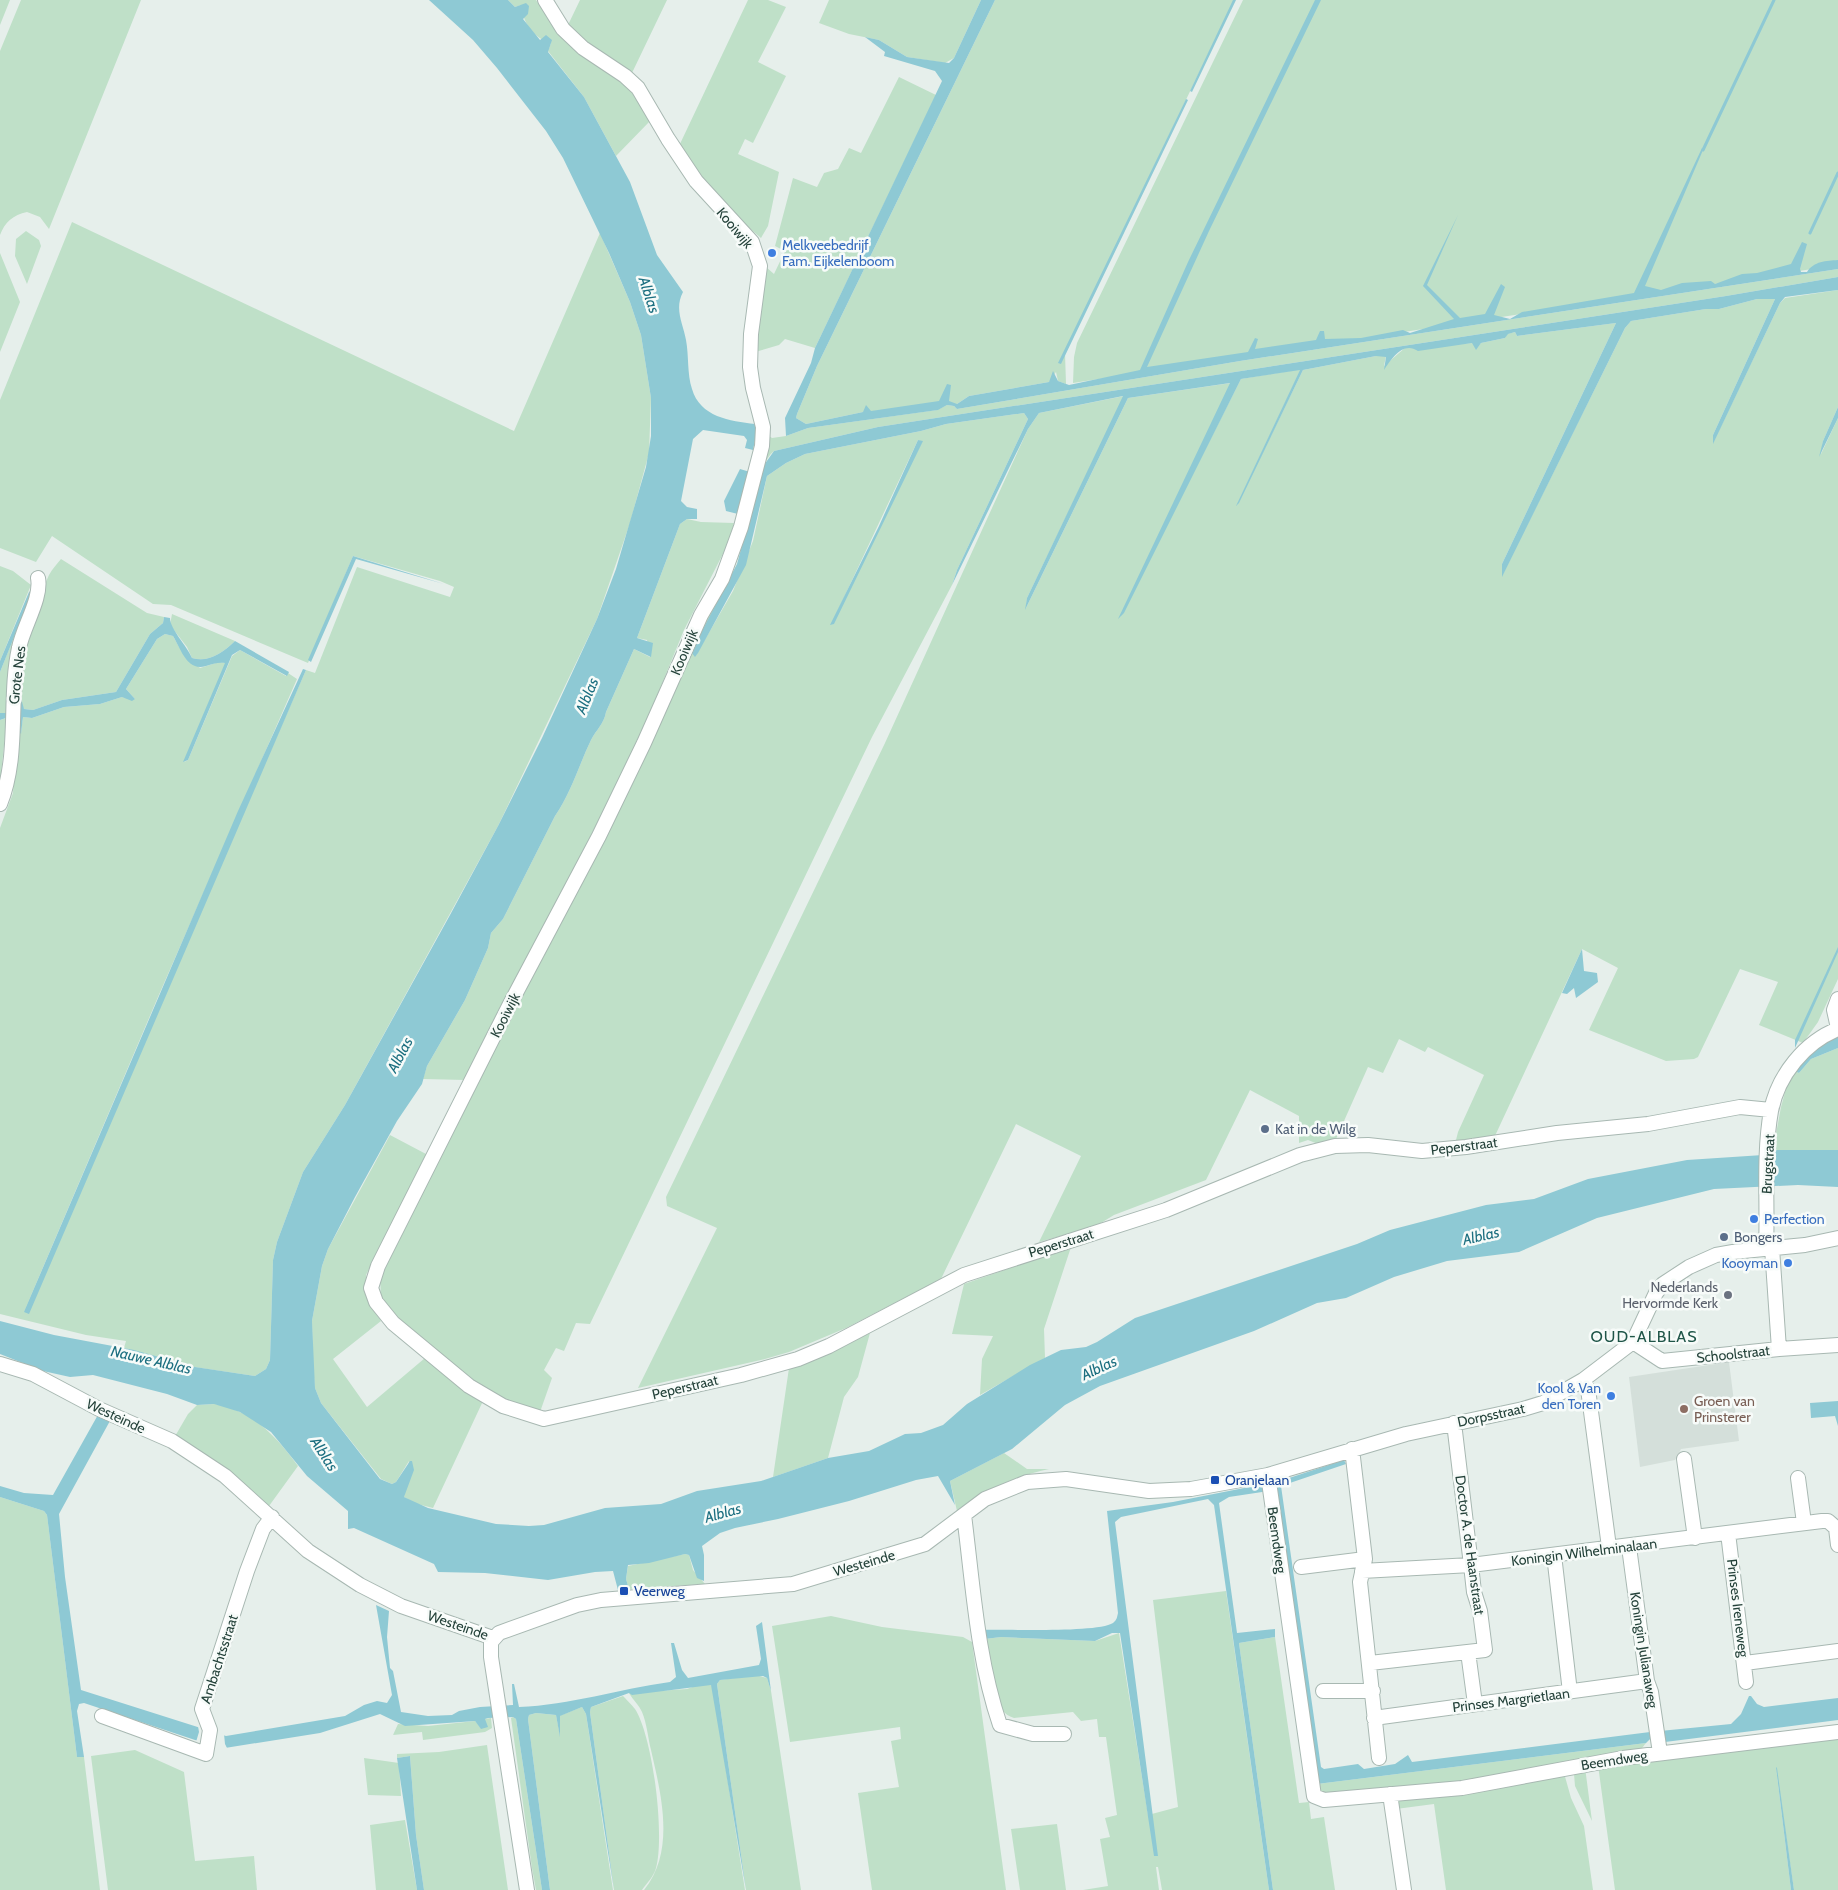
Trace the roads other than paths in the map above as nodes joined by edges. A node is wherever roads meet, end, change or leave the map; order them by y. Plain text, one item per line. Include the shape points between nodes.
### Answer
1 (545, 0) edge
2 (38, 578) dead end
3 (0, 804) edge
4 (1838, 999) edge
5 (1838, 1029) edge
6 (1771, 1110) junction
7 (1838, 1238) edge
8 (1769, 1248) junction
9 (393, 1323) joint
10 (1633, 1342) junction
11 (1838, 1346) edge
12 (1779, 1349) junction
13 (0, 1364) edge
14 (1583, 1380) junction
15 (1454, 1423) junction
16 (1352, 1449) junction
17 (1684, 1458) dead end
18 (1268, 1475) junction
19 (1798, 1478) dead end
20 (964, 1515) junction
21 (272, 1517) junction
22 (1804, 1523) junction
23 (1728, 1533) junction
24 (1695, 1538) junction
25 (1838, 1545) edge
26 (1629, 1547) junction
27 (1609, 1548) junction
28 (1554, 1555) junction
29 (1364, 1565) junction
30 (1470, 1565) junction
31 (1301, 1567) dead end
32 (493, 1638) junction
33 (1468, 1652) junction
34 (1838, 1652) edge
35 (1370, 1663) junction
36 (1745, 1663) junction
37 (1647, 1681) junction
38 (1746, 1682) dead end
39 (1322, 1691) dead end
40 (1373, 1691) junction
41 (1570, 1692) junction
42 (1475, 1704) junction
43 (102, 1716) dead end
44 (1374, 1718) junction
45 (1838, 1732) edge
46 (1064, 1734) dead end
47 (1660, 1753) junction
48 (1379, 1758) dead end
49 (1390, 1794) junction
50 (527, 1890) edge
51 (1404, 1890) edge

1 - 9 street, Kooiwijk via 563,29 583,48 619,71 638,88 696,181 752,242 760,266 750,367 763,427 762,446 741,527 722,579 701,615 598,836 378,1266 371,1288 376,1302
2 - 3 street, Grote Nes via 38,592 18,651 11,753
4 - 5 street via 1834,1010
5 - 6 street via 1824,1034 1800,1054
6 - 8 street, Brugstraat via 1767,1192
6 - 9 street, Peperstraat via 1740,1107 1648,1124 1466,1147 1422,1151 1368,1145 1335,1146 1300,1154 1166,1210 964,1275 798,1359 544,1419 502,1406 469,1386
7 - 8 street, Dorpsstraat
8 - 10 street, Dorpsstraat via 1716,1255 1673,1277 1656,1293
8 - 12 street, Brugstraat
10 - 12 street, Schoolstraat via 1662,1361
10 - 14 street, Dorpsstraat
11 - 12 street, Schoolstraat
13 - 21 street, Westeinde via 33,1374 99,1409 172,1441 225,1476
14 - 15 street, Dorpsstraat via 1543,1403
14 - 27 street via 1588,1389
15 - 16 street, Dorpsstraat
15 - 30 street, Doctor A. de Haanstraat
16 - 18 street, Dorpsstraat
16 - 29 street
17 - 24 street
18 - 20 street, Westeinde via 1175,1491 1066,1479 1027,1482 985,1499
18 - 49 street, Beemdweg via 1314,1796 1324,1800
19 - 22 street
20 - 32 street, Westeinde via 934,1538 909,1551 793,1584 601,1600 520,1625
20 - 46 street via 983,1659 1000,1724 1033,1734
21 - 32 street, Westeinde via 308,1551 360,1585 401,1606
21 - 43 street, Ambachtsstraat via 263,1528 247,1571 202,1709 210,1730 206,1754
22 - 23 street, Koningin Wilhelminalaan
22 - 25 street, Koningin Wilhelminalaan via 1828,1521 1836,1528
23 - 24 street, Koningin Wilhelminalaan
23 - 36 street, Prinses Ireneweg
24 - 26 street, Koningin Wilhelminalaan
26 - 27 street, Koningin Wilhelminalaan
26 - 37 street, Koningin Julianaweg
27 - 28 street, Koningin Wilhelminalaan
28 - 30 street, Koningin Wilhelminalaan
28 - 41 street
29 - 30 street, Koningin Wilhelminalaan
29 - 31 street, Koningin Wilhelminalaan
29 - 35 street via 1360,1582
30 - 33 street, Doctor A. de Haanstraat via 1485,1650
32 - 50 street via 490,1650
33 - 35 street
33 - 42 street
34 - 36 street
35 - 40 street
36 - 38 street, Prinses Ireneweg
37 - 41 street, Prinses Margrietlaan
37 - 47 street, Koningin Julianaweg
39 - 40 street
40 - 44 street
41 - 42 street, Prinses Margrietlaan
42 - 44 street, Prinses Margrietlaan
44 - 48 street
45 - 47 street, Beemdweg
47 - 49 street, Beemdweg via 1478,1785
49 - 51 street

